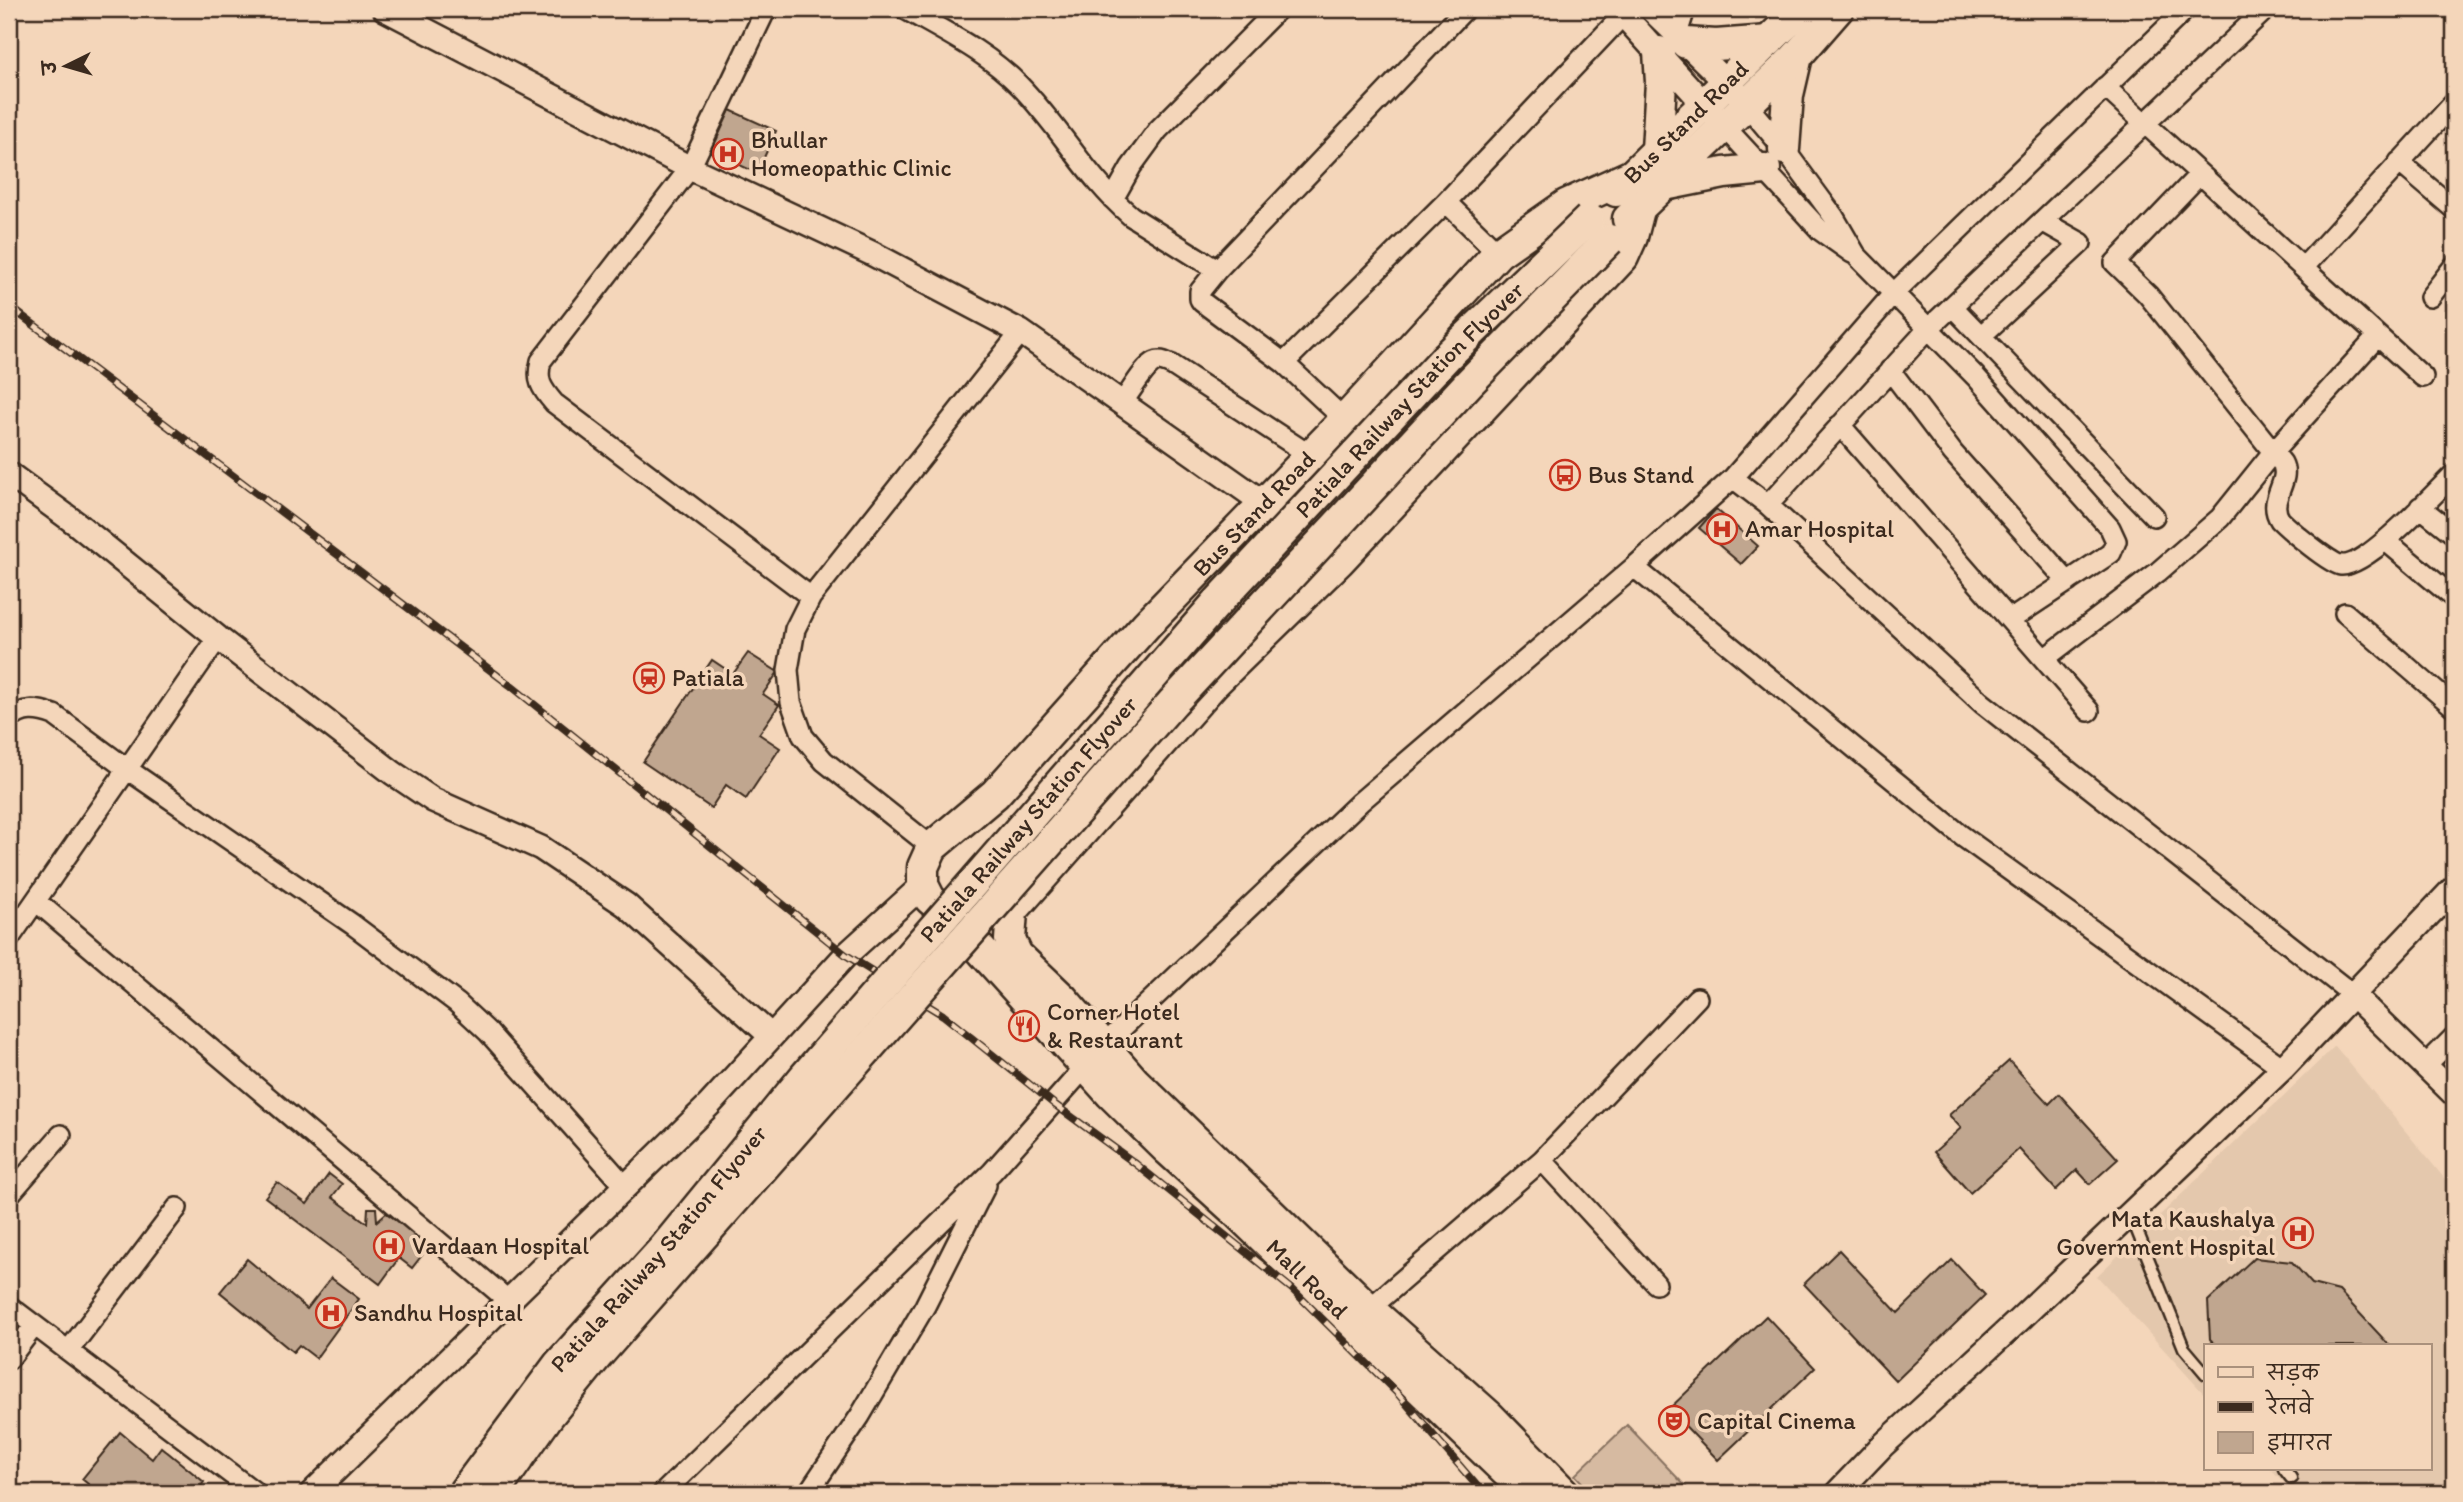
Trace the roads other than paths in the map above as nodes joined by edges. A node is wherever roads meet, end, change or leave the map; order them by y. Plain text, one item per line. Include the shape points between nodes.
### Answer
1 (385, 9) edge
2 (766, 9) edge
3 (905, 9) edge
4 (1278, 9) edge
5 (1465, 9) edge
6 (1651, 9) edge
7 (1685, 9) edge
8 (1801, 9) edge
9 (1838, 9) edge
10 (2186, 9) edge
11 (2266, 9) edge
12 (1621, 12) edge
13 (1769, 41) junction
14 (1674, 43) junction
15 (1797, 55) junction
16 (1727, 81) junction
17 (2105, 87) junction
18 (2454, 103) edge
19 (1746, 104) junction
20 (1713, 115) junction
21 (2143, 123) junction
22 (1657, 150) junction
23 (1774, 159) junction
24 (2399, 162) junction
25 (690, 168) junction
26 (2200, 174) junction
27 (1630, 176) junction
28 (1664, 185) junction
29 (1113, 199) junction
30 (1446, 201) junction
31 (1640, 205) junction
32 (2454, 209) edge
33 (2042, 221) junction
34 (1498, 253) junction
35 (1856, 255) junction
36 (2454, 266) edge
37 (2303, 268) junction
38 (1217, 270) junction
39 (1895, 292) junction
40 (2430, 297) dead end
41 (1952, 306) junction
42 (1929, 328) junction
43 (1021, 332) junction
44 (1981, 336) junction
45 (2377, 337) junction
46 (1284, 363) junction
47 (1891, 370) junction
48 (2423, 377) dead end
49 (1122, 403) junction
50 (1345, 420) junction
51 (1840, 425) junction
52 (2273, 452) junction
53 (1311, 456) junction
54 (9, 474) edge
55 (2454, 474) edge
56 (1733, 478) junction
57 (1265, 504) junction
58 (1768, 505) junction
59 (2420, 507) junction
60 (2154, 516) dead end
61 (2454, 534) edge
62 (2386, 541) junction
63 (1339, 561) junction
64 (1634, 568) junction
65 (2068, 582) junction
66 (811, 597) junction
67 (2454, 598) edge
68 (2345, 612) dead end
69 (2010, 620) junction
70 (218, 638) junction
71 (2044, 659) junction
72 (2454, 707) edge
73 (2090, 711) dead end
74 (9, 720) edge
75 (127, 769) junction
76 (932, 847) junction
77 (923, 885) junction
78 (2454, 888) edge
79 (36, 901) junction
80 (9, 939) edge
81 (2352, 994) junction
82 (1697, 998) dead end
83 (771, 1036) junction
84 (2454, 1037) edge
85 (1095, 1055) junction
86 (2426, 1066) junction
87 (2283, 1068) junction
88 (1134, 1081) joint
89 (2454, 1094) edge
90 (61, 1135) dead end
91 (1542, 1160) junction
92 (992, 1172) junction
93 (625, 1186) junction
94 (9, 1195) edge
95 (177, 1208) dead end
96 (2130, 1212) junction
97 (1656, 1284) dead end
98 (510, 1302) junction
99 (9, 1306) edge
100 (1369, 1309) junction
101 (34, 1326) junction
102 (69, 1350) junction
103 (9, 1359) edge
104 (2204, 1372) edge
105 (2285, 1470) edge
106 (2291, 1478) dead end
107 (256, 1493) edge
108 (312, 1493) edge
109 (463, 1493) edge
110 (494, 1493) edge
111 (663, 1493) edge
112 (808, 1493) edge
113 (1528, 1493) edge
114 (1564, 1493) edge
115 (1838, 1493) edge

1 - 25 street
2 - 25 street
3 - 29 street via 1004,70 1040,107
4 - 29 street via 1158,131
5 - 38 street
6 - 14 street
7 - 14 street
8 - 13 main road, Bus Stand Road
9 - 15 main road, Bus Stand Road
10 - 17 street
11 - 21 street
12 - 14 street
12 - 30 street
13 - 14 main road
13 - 16 main road, Bus Stand Road
14 - 16 street
14 - 20 street
14 - 22 main road via 1661,82
15 - 19 main road, Bus Stand Road
15 - 23 main road
16 - 19 street
16 - 20 main road, Bus Stand Road
17 - 21 street
17 - 39 street
18 - 24 street
19 - 20 main road, Bus Stand Road
19 - 23 street
20 - 22 main road, Bus Stand Road
20 - 23 street
20 - 28 main road, Bus Stand Road
21 - 26 street
21 - 33 street
22 - 27 main road, Bus Stand Road
23 - 28 main road
23 - 35 street via 1834,217
23 - 35 street via 1821,231
24 - 32 street
24 - 37 street
25 - 43 street via 873,254
25 - 66 street via 541,361 537,376 554,403
26 - 37 street
26 - 52 street via 2115,262 2148,295
27 - 34 main road, Bus Stand Road via 1566,205
27 - 109 main road, Patiala Railway Station Flyover, bridge via 1447,356 1214,605 806,1076 665,1247 559,1364
28 - 31 main road, Bus Stand Road
29 - 38 street via 1131,216
30 - 34 street
30 - 46 street
31 - 63 main road, Bus Stand Road via 1623,257
31 - 110 main road, Patiala Railway Station Flyover, bridge via 1173,702 597,1356
33 - 41 street
33 - 44 street via 2081,243
34 - 50 main road, Bus Stand Road
35 - 39 street
36 - 40 street
37 - 45 street
38 - 46 street via 1200,291 1200,299
39 - 42 street
39 - 56 street
41 - 42 street
41 - 44 street
42 - 47 street
42 - 65 street via 2110,528 2116,541 2111,553
43 - 49 street
43 - 66 street
44 - 60 street
45 - 48 street
45 - 52 street
46 - 50 street
47 - 51 street
47 - 65 street via 1952,453
49 - 53 street via 1146,370 1161,361
49 - 57 street
50 - 53 main road, Bus Stand Road
51 - 58 street
51 - 69 street
52 - 62 street via 2286,470 2276,496 2276,513 2288,527 2341,565
52 - 71 street via 2203,535
53 - 57 main road, Bus Stand Road
54 - 70 street
55 - 59 street
56 - 58 street
56 - 64 street
57 - 63 street
57 - 76 main road, Bus Stand Road via 1146,625 995,794
58 - 81 street via 1982,703
59 - 61 street
59 - 62 street
62 - 67 street
63 - 85 main road, Bus Stand Road via 1214,683 1012,911 1010,940 1017,955 1063,999
64 - 85 street via 1360,802
64 - 87 street via 1962,836
65 - 69 street
66 - 76 street via 795,629 788,670 791,702 803,736 824,761
68 - 72 street
69 - 71 street
70 - 75 street
70 - 83 street via 393,774 433,800 541,848 626,905
71 - 73 street
74 - 75 street via 26,710 54,715
75 - 79 street
75 - 93 street via 352,924 457,1003
76 - 77 main road via 923,867
77 - 83 street via 846,955
77 - 85 main road, Bus Stand Road via 930,899
78 - 81 street
79 - 80 street
79 - 98 street
81 - 86 street
81 - 87 street
82 - 91 street
83 - 93 street via 709,1105
84 - 86 street
85 - 88 main road, Bus Stand Road
85 - 92 street
85 - 113 main road, Mall Road via 1168,1150
86 - 89 street
87 - 96 street
88 - 100 main road, Mall Road
90 - 94 street
91 - 97 street
91 - 100 street
92 - 111 street
92 - 112 street via 925,1306
93 - 98 street
95 - 102 street
96 - 104 lane via 2184,1348
96 - 115 street
98 - 108 street
99 - 101 street
100 - 114 main road, Mall Road via 1489,1416
101 - 102 street
101 - 103 street
102 - 107 street
105 - 106 lane

